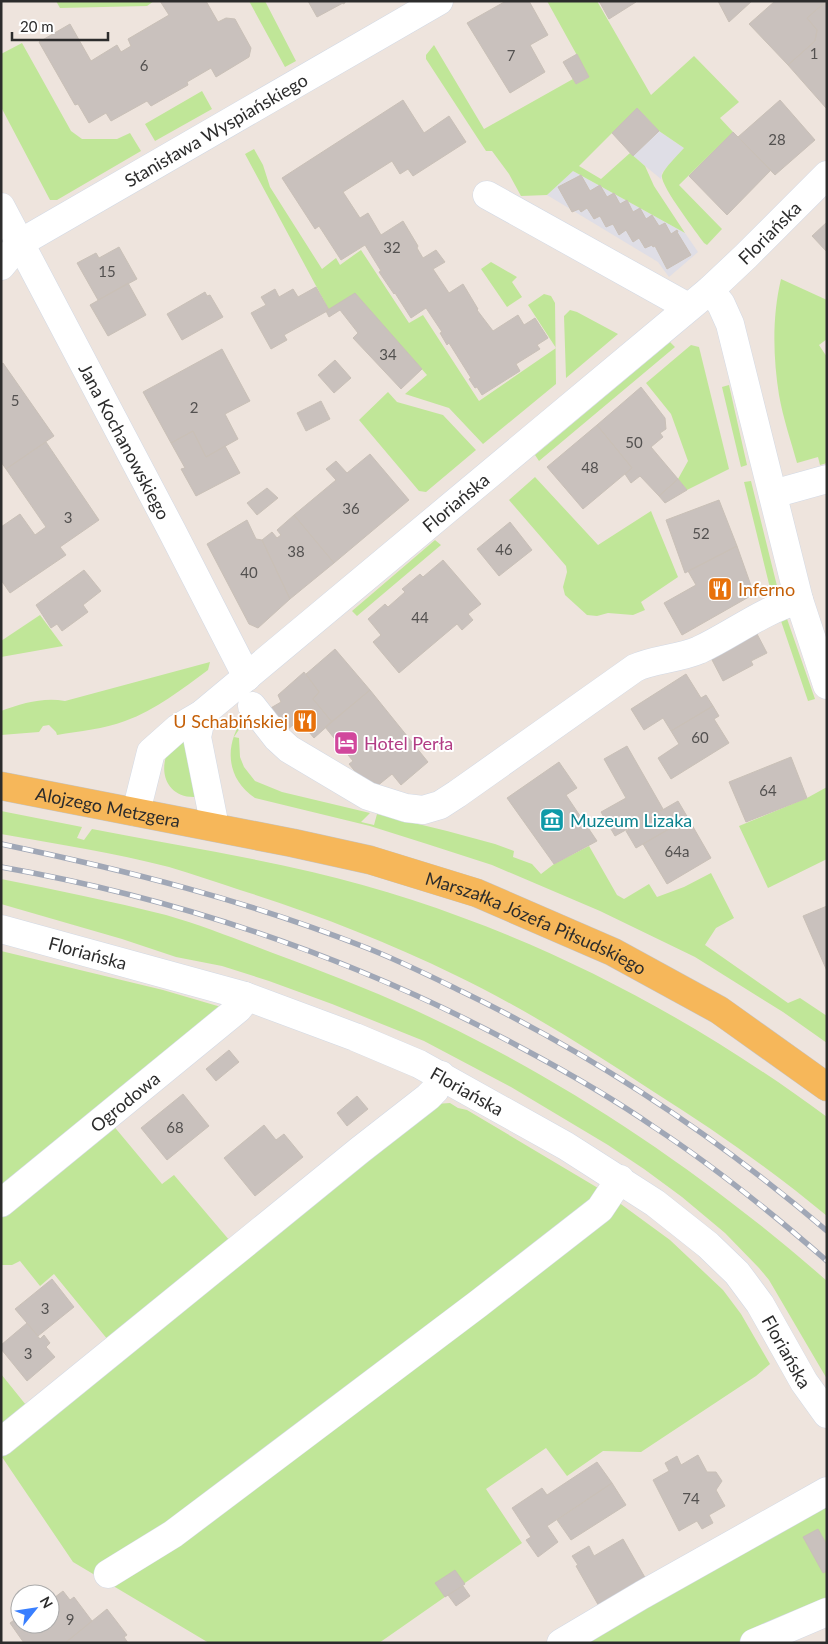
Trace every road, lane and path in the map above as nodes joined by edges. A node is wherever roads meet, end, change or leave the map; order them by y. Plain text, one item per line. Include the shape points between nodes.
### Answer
1 (439, 1) edge
2 (827, 175) edge
3 (487, 195) dead end
4 (1, 207) edge
5 (20, 242) junction
6 (1, 266) edge
7 (710, 290) junction
8 (688, 307) junction
9 (827, 479) edge
10 (773, 494) junction
11 (800, 600) junction
12 (247, 677) junction
13 (827, 685) edge
14 (252, 706) dead end
15 (202, 714) junction
16 (1, 786) edge
17 (136, 812) junction
18 (215, 827) junction
19 (1, 928) edge
20 (244, 996) junction
21 (441, 1076) junction
22 (827, 1087) edge
23 (620, 1179) junction
24 (1, 1203) edge
25 (827, 1414) edge
26 (1, 1442) edge
27 (827, 1491) edge
28 (108, 1574) dead end
29 (827, 1612) edge
30 (561, 1643) edge
31 (754, 1643) edge

1 - 5 street, Stanisława Wyspiańskiego
2 - 7 street, Floriańska
3 - 8 street
4 - 5 street, Jana Kochanowskiego
5 - 6 street, Stanisława Wyspiańskiego
5 - 12 street, Jana Kochanowskiego
7 - 8 street, Floriańska
7 - 10 street via 730,324
8 - 12 street, Floriańska
9 - 10 street
10 - 11 street
11 - 13 street
11 - 14 street via 773,609 693,652 635,668 440,806 428,809 406,808 368,796 290,749
12 - 15 street, Floriańska
15 - 17 street, Floriańska via 178,728 151,752
15 - 18 street via 197,737
16 - 17 main road, Alojzego Metzgera
17 - 18 main road, Alojzego Metzgera
18 - 22 main road, Marszałka Józefa Piłsudskiego via 370,860 477,893 613,952 719,1010
19 - 20 street, Floriańska
20 - 21 street, Floriańska via 387,1050
20 - 24 street, Ogrodowa via 238,1009
21 - 23 street, Floriańska
21 - 26 street via 428,1097
23 - 25 street, Floriańska via 683,1224 737,1273 760,1304 804,1382
23 - 28 street via 600,1209 478,1304 173,1534
27 - 30 street
29 - 31 street

